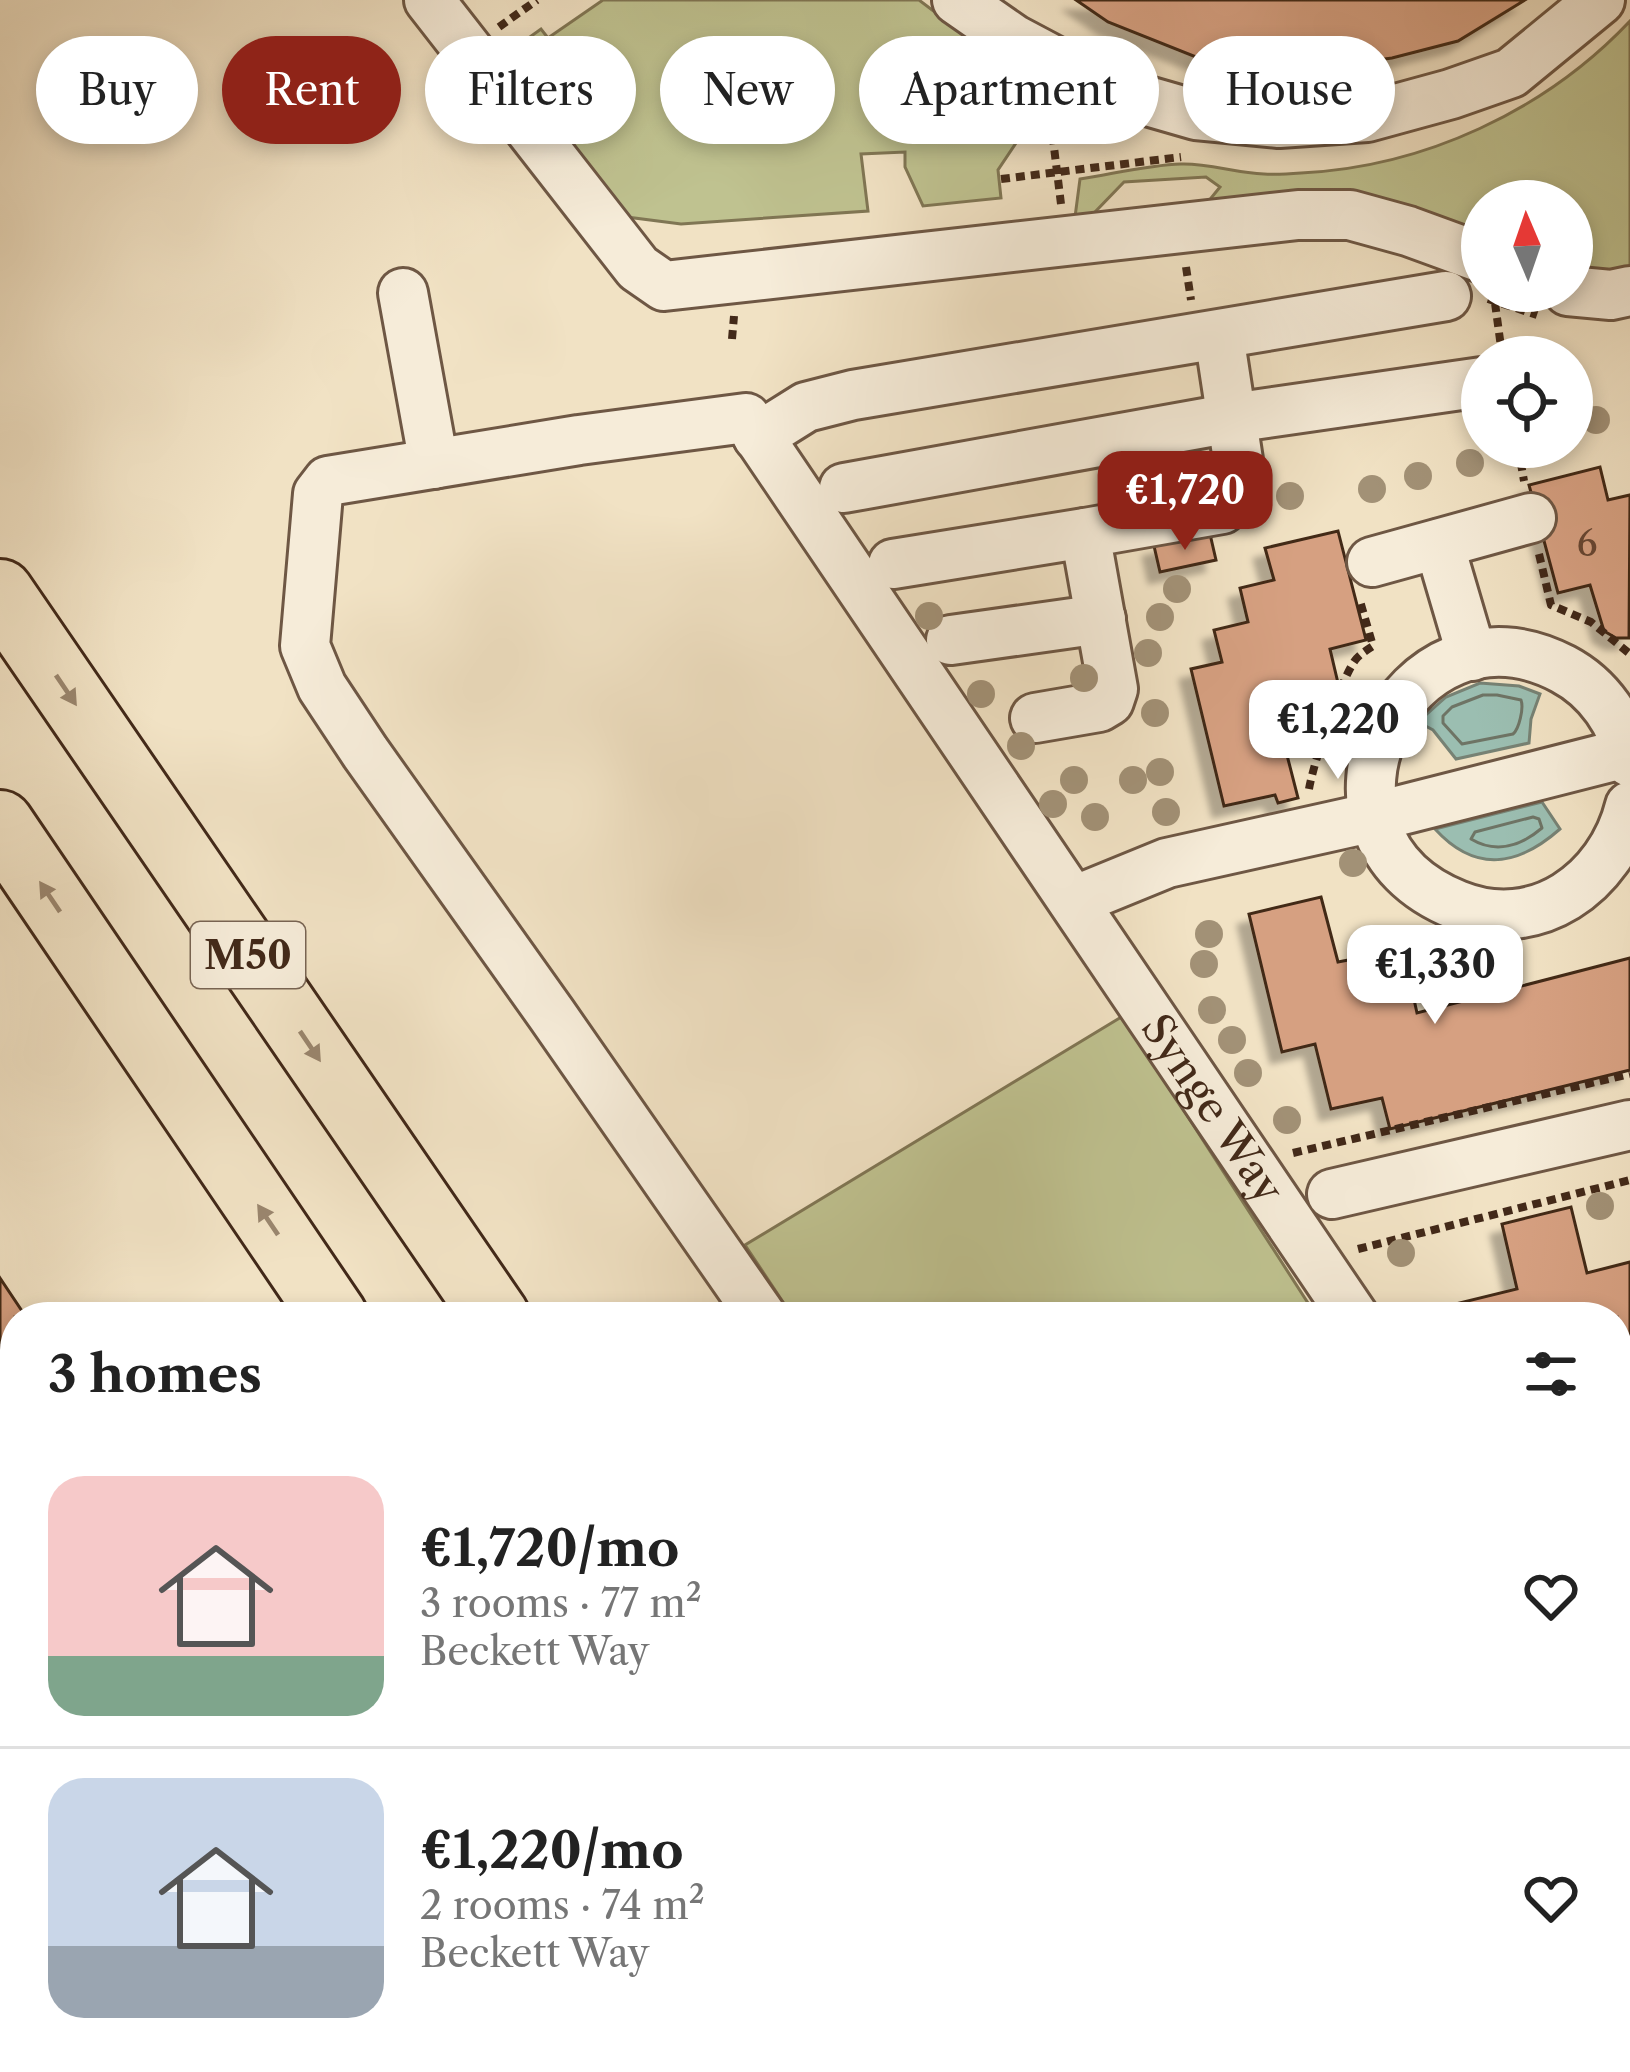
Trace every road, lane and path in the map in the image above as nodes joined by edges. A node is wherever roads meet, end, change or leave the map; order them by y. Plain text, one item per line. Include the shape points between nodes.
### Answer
1 (429, 0) edge
2 (537, 0) edge
3 (957, 0) edge
4 (1600, 0) edge
5 (510, 18) dead end
6 (1053, 144) edge
7 (1056, 166) dead end
8 (1204, 263) dead end
9 (1186, 266) dead end
10 (1461, 276) edge
11 (1461, 290) edge
12 (1630, 291) edge
13 (403, 293) dead end
14 (1593, 298) edge
15 (734, 315) dead end
16 (1219, 335) junction
17 (732, 338) dead end
18 (1461, 385) edge
19 (1232, 418) junction
20 (758, 437) junction
21 (434, 464) junction
22 (844, 488) dead end
23 (1531, 518) dead end
24 (1085, 533) junction
25 (1439, 544) junction
26 (893, 564) dead end
27 (1365, 578) joint
28 (0, 593) edge
29 (1551, 605) dead end
30 (1101, 619) junction
31 (951, 640) dead end
32 (1630, 654) edge
33 (1472, 656) junction
34 (1034, 718) dead end
35 (1629, 755) edge
36 (1306, 800) dead end
37 (1630, 806) edge
38 (1374, 817) junction
39 (0, 824) edge
40 (1074, 901) junction
41 (1630, 1073) edge
42 (1630, 1125) edge
43 (1283, 1156) dead end
44 (1630, 1180) edge
45 (1332, 1194) dead end
46 (1348, 1253) dead end
47 (324, 1302) edge
48 (486, 1302) edge
49 (751, 1302) edge
50 (1344, 1302) edge

1 - 10 street via 638,268 664,286 1298,214 1350,215 1408,232
2 - 5 path
3 - 4 street via 1013,39 1130,96 1196,115 1279,123 1367,117 1511,74
6 - 7 path
8 - 9 path
11 - 16 street
12 - 14 street
13 - 21 street
15 - 17 path
16 - 19 street
16 - 20 street via 853,395 806,407
18 - 19 street
19 - 22 street
19 - 24 street via 1238,492 1222,509
20 - 21 street via 746,418
20 - 40 street, Synge Way
21 - 49 street via 328,481 318,494 305,646 365,752
23 - 25 street
24 - 26 street
24 - 30 street
25 - 27 street
25 - 33 street
27 - 36 path via 1373,646 1354,660
28 -> 48 highway, M50
29 - 32 path via 1591,622
30 - 31 street
30 - 34 street via 1109,701
33 - 35 street via 1522,654 1568,671 1605,704
33 - 38 street via 1412,688 1385,724 1371,768
35 - 38 street
37 - 38 street via 1612,854 1594,875 1573,893 1521,913 1440,899 1398,863
38 - 40 street via 1167,863
47 -> 39 highway
40 - 50 street, Synge Way
41 - 43 path
42 - 45 street
44 - 46 path

